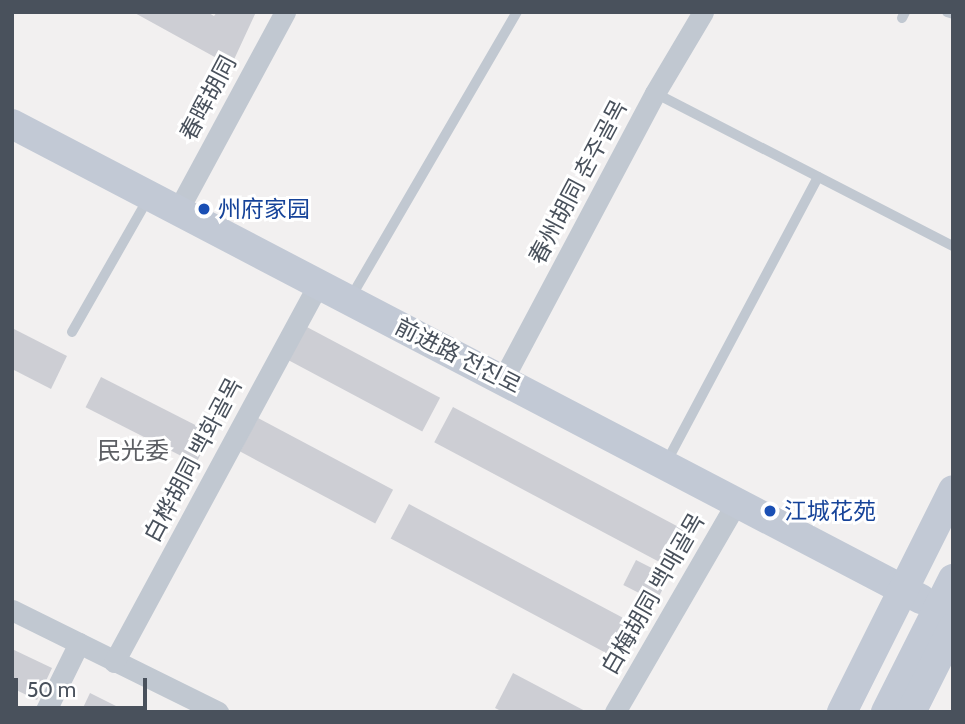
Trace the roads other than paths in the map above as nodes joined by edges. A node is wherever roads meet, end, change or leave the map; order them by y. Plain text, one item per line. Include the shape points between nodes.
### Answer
1 (285, 12) edge
2 (517, 12) edge
3 (702, 12) edge
4 (947, 12) edge
5 (953, 14) edge
6 (655, 93) junction
7 (12, 124) edge
8 (818, 177) junction
9 (150, 195) junction
10 (178, 210) junction
11 (953, 246) edge
12 (319, 284) junction
13 (349, 300) junction
14 (72, 332) dead end
15 (503, 379) junction
16 (665, 466) junction
17 (953, 490) edge
18 (736, 503) junction
19 (953, 536) edge
20 (953, 579) edge
21 (933, 609) edge
22 (12, 610) edge
23 (79, 643) junction
24 (114, 662) junction
25 (212, 710) edge
26 (45, 712) edge
27 (615, 712) edge
28 (842, 712) edge
29 (863, 712) edge
30 (886, 712) edge
31 (911, 712) edge

1 - 10 street, 春晖胡同
2 - 13 lane
3 - 6 street, 春州胡同 춘주골목
4 - 5 lane
6 - 8 lane
6 - 15 street, 春州胡同 춘주골목
7 - 9 street, 前进路 전진로
8 - 11 lane
8 - 16 lane
9 - 10 street, 前进路 전진로
9 - 14 lane
10 - 12 street, 前进路 전진로
12 - 13 street, 前进路 전진로
12 - 24 street, 白桦胡同 백화골목
13 - 15 street, 前进路 전진로
15 - 16 street, 前进路 전진로
16 - 18 street, 前进路 전진로
17 - 21 street
18 - 21 street, 前进路 전진로
18 - 27 street, 白梅胡同 백매골목
19 - 21 street
20 - 21 street
21 - 28 street
21 - 29 street
21 - 30 street
21 - 31 street
22 - 23 street
23 - 24 street
23 - 26 street
24 - 25 street

